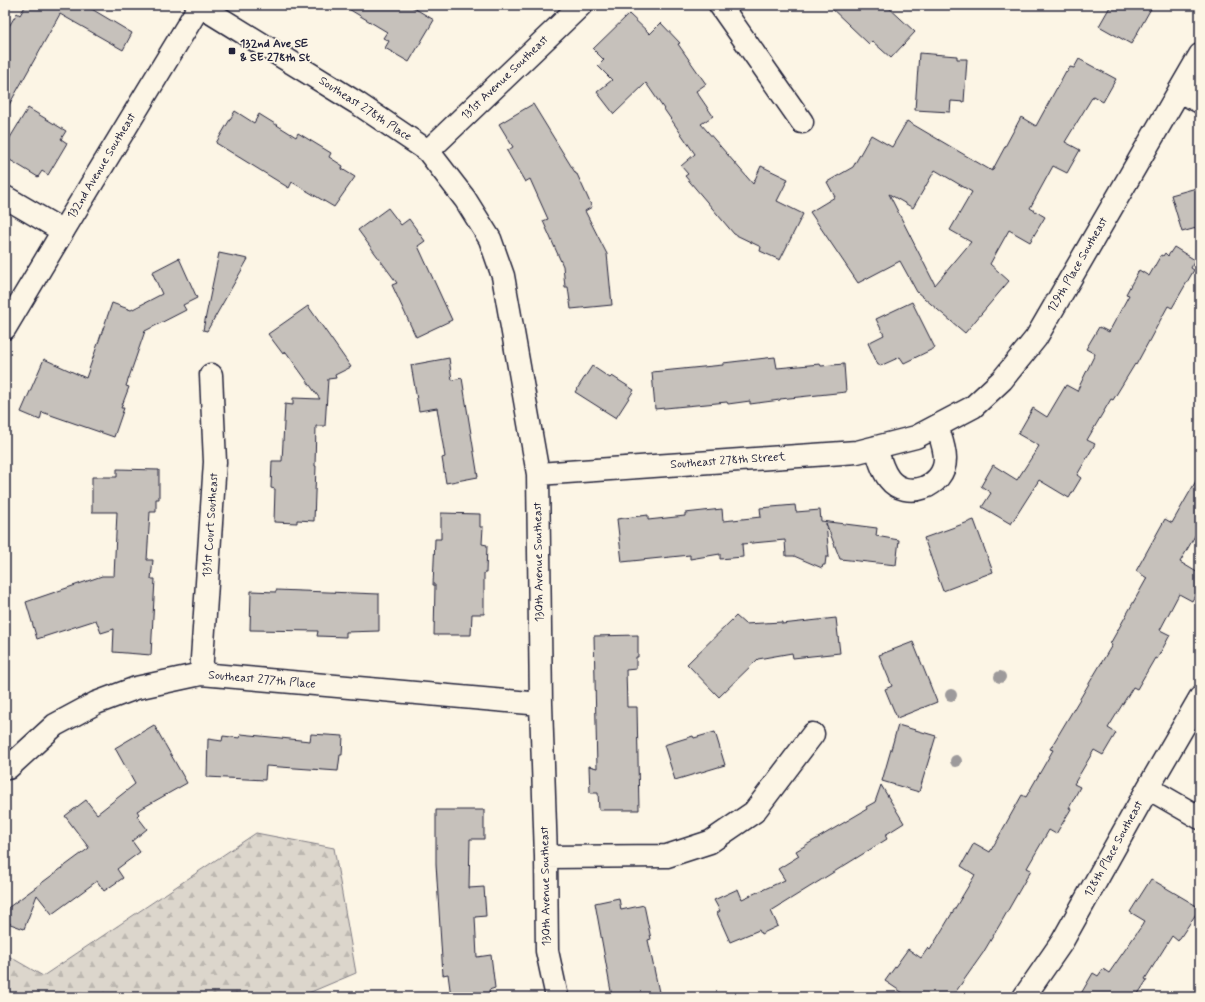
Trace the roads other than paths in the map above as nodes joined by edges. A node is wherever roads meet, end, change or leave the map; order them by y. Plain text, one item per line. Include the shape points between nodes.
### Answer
1 (581, 5) edge
2 (720, 5) edge
3 (200, 6) edge
4 (1200, 55) edge
5 (1179, 91) junction
6 (1200, 102) edge
7 (802, 122) dead end
8 (428, 151) junction
9 (5, 197) edge
10 (63, 231) junction
11 (5, 328) edge
12 (211, 375) dead end
13 (937, 426) junction
14 (916, 437) joint
15 (876, 447) junction
16 (538, 474) junction
17 (201, 674) junction
18 (1200, 698) edge
19 (541, 704) junction
20 (813, 734) dead end
21 (8, 768) dead end
22 (1148, 788) junction
23 (1200, 818) edge
24 (546, 857) junction
25 (557, 997) edge
26 (1024, 997) edge

1 - 8 street, 131st Avenue Southeast
2 - 7 street
3 - 8 street, Southeast 278th Place via 357,103
3 - 10 street, 132nd Avenue Southeast
4 - 5 street, 129th Place Southeast
5 - 6 street
5 - 13 street, 129th Place Southeast via 1036,338 1002,380 973,407
8 - 16 street, 130th Avenue Southeast via 465,199 490,239 503,276
9 - 10 street
10 - 11 street, 132nd Avenue Southeast
12 - 17 street, 131st Court Southeast via 214,462
13 - 14 street, 129th Place Southeast
13 - 15 street via 945,459 942,471 935,481 924,488 912,490 899,487 889,480
14 - 15 street, Southeast 278th Street
15 - 16 street, Southeast 278th Street via 857,452
16 - 19 street, 130th Avenue Southeast
17 - 19 street, Southeast 277th Place
17 - 21 street, Southeast 277th Place via 136,688 96,703 55,725
18 - 22 street, 128th Place Southeast
19 - 24 street, 130th Avenue Southeast
20 - 24 street via 754,812 710,842 667,856
22 - 23 street
22 - 26 street, 128th Place Southeast via 1062,942
24 - 25 street, 130th Avenue Southeast via 548,951

